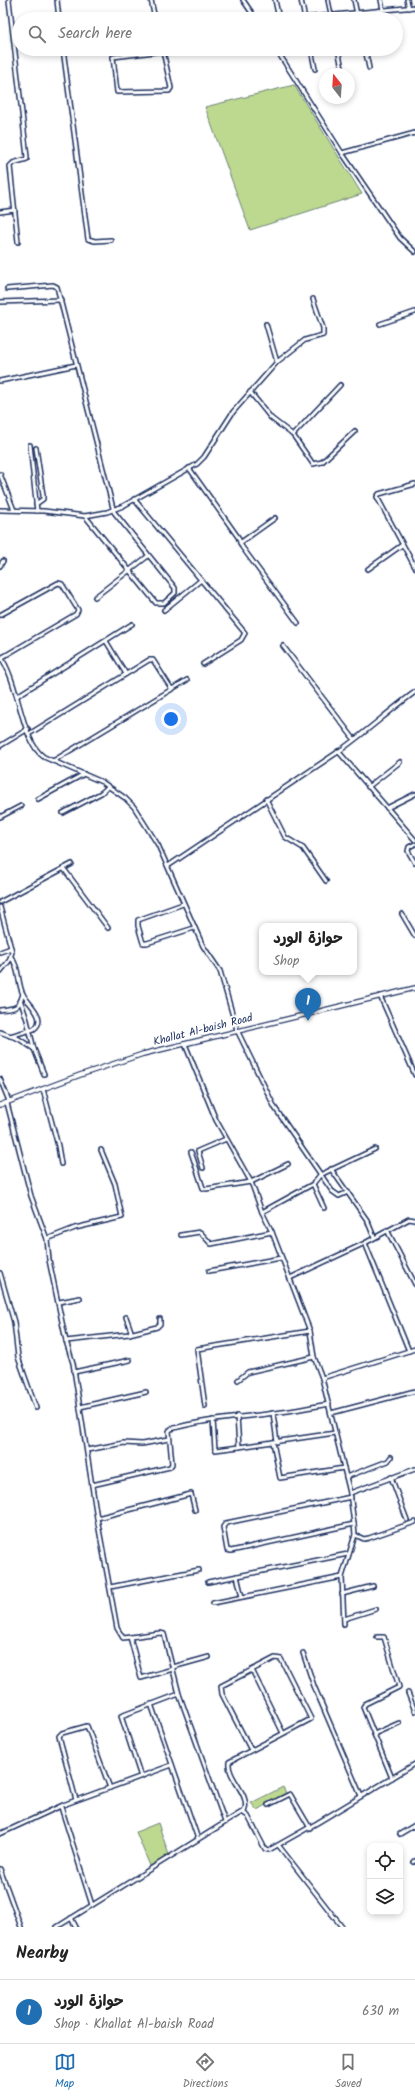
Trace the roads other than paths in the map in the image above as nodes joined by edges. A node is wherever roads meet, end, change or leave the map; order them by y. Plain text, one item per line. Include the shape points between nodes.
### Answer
1 (9, 0) edge
2 (57, 0) edge
3 (151, 0) edge
4 (243, 0) edge
5 (275, 0) edge
6 (301, 0) edge
7 (328, 0) edge
8 (354, 0) edge
9 (381, 0) edge
10 (407, 0) edge
11 (415, 7) edge
12 (409, 8) junction
13 (383, 10) junction
14 (58, 12) edge
15 (154, 12) edge
16 (251, 12) edge
17 (278, 12) edge
18 (304, 12) edge
19 (331, 12) edge
20 (357, 12) edge
21 (366, 12) edge
22 (12, 26) edge
23 (15, 56) edge
24 (64, 56) edge
25 (120, 56) edge
26 (164, 56) edge
27 (280, 56) edge
28 (312, 56) edge
29 (339, 56) edge
30 (366, 56) edge
31 (341, 68) edge
32 (369, 68) dead end
33 (315, 69) dead end
34 (415, 133) edge
35 (342, 153) junction
36 (15, 210) junction
37 (0, 212) edge
38 (111, 240) dead end
39 (18, 242) dead end
40 (415, 252) edge
41 (7, 289) dead end
42 (313, 299) dead end
43 (61, 300) junction
44 (0, 302) edge
45 (415, 312) edge
46 (266, 324) dead end
47 (380, 324) dead end
48 (277, 362) junction
49 (76, 365) junction
50 (0, 381) edge
51 (340, 385) dead end
52 (250, 392) junction
53 (355, 431) dead end
54 (294, 435) junction
55 (30, 445) dead end
56 (36, 448) dead end
57 (189, 468) junction
58 (0, 474) edge
59 (415, 484) edge
60 (134, 499) junction
61 (36, 504) junction
62 (0, 510) edge
63 (14, 510) junction
64 (114, 510) junction
65 (37, 511) junction
66 (85, 516) junction
67 (275, 518) dead end
68 (240, 543) junction
69 (402, 545) junction
70 (148, 556) junction
71 (3, 561) dead end
72 (0, 566) edge
73 (415, 566) edge
74 (368, 569) dead end
75 (130, 571) junction
76 (201, 580) junction
77 (95, 597) dead end
78 (164, 610) dead end
79 (0, 615) edge
80 (298, 623) dead end
81 (132, 624) dead end
82 (106, 641) junction
83 (283, 646) dead end
84 (1, 657) edge
85 (203, 664) dead end
86 (126, 674) junction
87 (187, 680) dead end
88 (171, 688) junction
89 (415, 692) edge
90 (17, 696) junction
91 (28, 729) junction
92 (29, 734) junction
93 (354, 739) junction
94 (0, 746) edge
95 (338, 751) junction
96 (53, 760) junction
97 (400, 762) dead end
98 (84, 774) junction
99 (108, 787) junction
100 (368, 787) junction
101 (415, 794) edge
102 (38, 799) dead end
103 (266, 799) junction
104 (21, 806) dead end
105 (387, 808) junction
106 (63, 813) dead end
107 (0, 817) edge
108 (415, 840) edge
109 (415, 844) edge
110 (415, 863) edge
111 (72, 864) dead end
112 (168, 866) junction
113 (64, 869) junction
114 (326, 881) dead end
115 (0, 902) edge
116 (183, 904) junction
117 (0, 907) edge
118 (402, 914) dead end
119 (108, 928) dead end
120 (194, 928) junction
121 (415, 936) edge
122 (11, 948) junction
123 (0, 952) edge
124 (11, 957) junction
125 (0, 972) edge
126 (415, 988) edge
127 (23, 994) junction
128 (380, 996) junction
129 (20, 1002) junction
130 (0, 1010) edge
131 (29, 1030) junction
132 (237, 1030) junction
133 (0, 1032) edge
134 (10, 1036) junction
135 (185, 1044) junction
136 (34, 1049) junction
137 (44, 1074) dead end
138 (415, 1076) edge
139 (0, 1079) edge
140 (43, 1089) junction
141 (8, 1102) junction
142 (0, 1105) edge
143 (226, 1139) junction
144 (375, 1149) dead end
145 (101, 1150) dead end
146 (191, 1152) dead end
147 (61, 1164) dead end
148 (288, 1164) dead end
149 (203, 1168) dead end
150 (332, 1169) junction
151 (320, 1175) junction
152 (251, 1182) junction
153 (313, 1184) junction
154 (348, 1192) junction
155 (324, 1208) dead end
156 (262, 1212) junction
157 (415, 1220) edge
158 (387, 1230) junction
159 (272, 1232) junction
160 (181, 1235) dead end
161 (374, 1237) junction
162 (47, 1240) junction
163 (366, 1243) junction
164 (281, 1258) junction
165 (209, 1271) dead end
166 (0, 1273) edge
167 (290, 1278) junction
168 (415, 1284) edge
169 (80, 1298) dead end
170 (59, 1302) junction
171 (126, 1317) dead end
172 (160, 1319) dead end
173 (310, 1331) junction
174 (129, 1334) junction
175 (66, 1341) junction
176 (415, 1349) edge
177 (409, 1351) junction
178 (314, 1357) junction
179 (130, 1360) dead end
180 (74, 1372) junction
181 (322, 1378) junction
182 (238, 1380) dead end
183 (415, 1390) edge
184 (146, 1392) dead end
185 (329, 1404) junction
186 (205, 1406) dead end
187 (80, 1407) junction
188 (36, 1408) dead end
189 (273, 1413) junction
190 (330, 1413) junction
191 (237, 1416) junction
192 (213, 1420) junction
193 (335, 1433) junction
194 (169, 1439) junction
195 (273, 1442) junction
196 (277, 1442) junction
197 (239, 1447) junction
198 (87, 1450) junction
199 (391, 1456) dead end
200 (344, 1468) junction
201 (415, 1469) edge
202 (346, 1477) junction
203 (391, 1477) junction
204 (92, 1485) junction
205 (350, 1493) junction
206 (351, 1497) junction
207 (195, 1510) dead end
208 (97, 1518) junction
209 (407, 1520) dead end
210 (415, 1522) edge
211 (354, 1524) junction
212 (355, 1535) junction
213 (348, 1554) junction
214 (199, 1570) dead end
215 (237, 1576) junction
216 (342, 1577) junction
217 (208, 1582) dead end
218 (373, 1586) dead end
219 (110, 1587) junction
220 (342, 1594) junction
221 (242, 1597) junction
222 (213, 1603) dead end
223 (376, 1609) dead end
224 (344, 1619) junction
225 (344, 1624) dead end
226 (130, 1637) junction
227 (377, 1638) dead end
228 (304, 1653) dead end
229 (209, 1657) dead end
230 (173, 1668) junction
231 (252, 1670) junction
232 (408, 1693) dead end
233 (179, 1694) junction
234 (151, 1704) junction
235 (415, 1711) edge
236 (399, 1723) dead end
237 (283, 1733) junction
238 (374, 1734) junction
239 (251, 1750) junction
240 (415, 1764) edge
241 (172, 1765) junction
242 (140, 1777) junction
243 (392, 1778) junction
244 (110, 1788) junction
245 (361, 1796) junction
246 (76, 1800) junction
247 (268, 1805) dead end
248 (61, 1807) junction
249 (244, 1812) junction
250 (225, 1822) junction
251 (415, 1825) edge
252 (310, 1828) junction
253 (0, 1834) edge
254 (400, 1834) dead end
255 (198, 1839) junction
256 (279, 1846) junction
257 (0, 1869) edge
258 (92, 1905) junction
259 (72, 1918) junction
260 (21, 1927) edge
261 (57, 1927) edge
262 (76, 1927) edge
263 (342, 1927) edge

1 - 22 street
2 - 14 street
3 - 15 street
4 - 16 street
5 - 17 street
6 - 18 street
7 - 19 street
8 - 20 street
9 - 13 street
10 - 12 street
11 - 12 street
12 - 13 street
13 - 21 street
23 - 36 street via 27,159 10,166
24 - 38 street via 88,239 94,242
25 - 26 street via 113,57 118,93 170,90
27 - 35 street
28 - 33 street
29 - 31 street
30 - 32 street
34 - 35 street
35 - 40 street via 402,241
36 - 37 street
36 - 39 street
41 - 43 street via 55,285
42 - 48 street via 323,335 305,340
43 - 44 street
43 - 49 street
45 - 47 street
46 - 48 street
48 - 52 street
49 - 50 street
49 - 64 street
51 - 54 street
52 - 54 street via 271,418
52 - 57 street via 228,419 204,457
53 - 54 street via 322,462 316,464 311,462
55 - 61 street
56 - 61 street via 43,499
57 - 60 street
57 - 68 street
58 - 63 street
59 - 69 street via 377,496
60 - 64 street
60 - 76 street
61 - 65 street
62 - 63 street
63 - 65 street
64 - 66 street
64 - 70 street via 115,515
65 - 66 street
66 - 75 street
67 - 68 street
68 - 80 street
69 - 73 street
69 - 74 street
70 - 75 street
70 - 75 street via 176,589 164,603 156,603
71 - 72 street
75 - 77 street
76 - 78 street
76 - 85 street via 245,633 241,640
79 - 84 street via 58,583 62,584 78,610 76,614
81 - 82 street
82 - 86 street
82 - 90 street
83 - 93 street
84 - 90 street via 10,672
86 - 88 street via 151,659
86 - 92 street
87 - 88 street
88 - 96 street
89 - 93 street
90 - 91 street
91 - 92 street
91 - 94 street
92 - 96 street via 40,754
93 - 95 street
95 - 100 street
95 - 103 street
96 - 98 street
97 - 100 street
98 - 99 street
98 - 102 street
99 - 106 street
99 - 112 street via 134,807
100 - 105 street
101 - 105 street
103 - 112 street via 252,811
103 - 114 street via 285,837 303,848
104 - 107 street
105 - 108 street
109 - 110 street via 409,847 408,851
111 - 113 street
112 - 116 street
113 - 115 street
113 - 119 street
116 - 120 street
116 - 120 street via 138,920 144,943
117 - 122 street
118 - 121 street
120 - 132 street via 224,980
122 - 123 street
122 - 124 street
124 - 125 street
124 - 127 street via 15,962
126 - 128 street, Khallat Al-baish Road
127 - 129 street
127 - 131 street via 38,1017 37,1028
128 - 132 street, Khallat Al-baish Road
128 - 138 street
129 - 130 street via 14,1008
129 - 131 street
131 - 134 street
131 - 136 street
132 - 135 street, Khallat Al-baish Road
132 - 151 street via 275,1108
133 - 134 street
134 - 136 street
135 - 140 street, Khallat Al-baish Road via 143,1054
135 - 143 street
136 - 137 street
139 - 141 street
140 - 141 street, Khallat Al-baish Road
140 - 147 street
141 - 142 street, Khallat Al-baish Road
141 - 162 street via 31,1196
143 - 149 street via 198,1151
143 - 152 street
144 - 150 street
145 - 162 street via 115,1184 122,1217 75,1228
146 - 152 street via 204,1189
148 - 152 street
150 - 151 street
150 - 154 street
151 - 153 street
151 - 154 street via 335,1195
152 - 156 street
153 - 155 street
153 - 156 street
154 - 161 street via 367,1220
156 - 159 street
157 - 158 street via 409,1219
158 - 161 street
158 - 168 street
159 - 160 street via 211,1244 200,1232
159 - 164 street
161 - 163 street
162 - 170 street
163 - 167 street
163 - 177 street
164 - 165 street
164 - 167 street
166 - 188 street via 14,1322 18,1357
167 - 173 street
169 - 170 street
170 - 175 street
171 - 174 street via 131,1331
172 - 174 street via 159,1326
173 - 178 street
173 - 186 street via 197,1349
174 - 175 street
175 - 180 street
176 - 177 street
177 - 181 street
178 - 181 street
178 - 182 street via 248,1372
179 - 180 street
180 - 187 street
181 - 185 street
183 - 190 street
184 - 187 street
185 - 189 street
185 - 190 street
187 - 198 street
189 - 191 street
189 - 196 street
190 - 193 street
191 - 192 street
191 - 197 street
192 - 194 street via 170,1430
192 - 197 street via 215,1450
193 - 196 street
193 - 200 street
194 - 198 street
194 - 204 street via 172,1464 170,1467
195 - 196 street
195 - 197 street
195 - 200 street via 280,1478
198 - 204 street
199 - 202 street via 388,1461
200 - 202 street
201 - 203 street
202 - 205 street
203 - 205 street
203 - 209 street
204 - 208 street
205 - 206 street
206 - 211 street
206 - 211 street via 229,1522 223,1527 225,1545 227,1550 231,1551
207 - 208 street via 191,1494
208 - 219 street
210 - 212 street via 366,1539
211 - 212 street
212 - 213 street
213 - 215 street
213 - 216 street
214 - 219 street
215 - 217 street
215 - 221 street
216 - 220 street
216 - 221 street
218 - 220 street
219 - 226 street via 119,1632 122,1638
220 - 224 street
221 - 222 street
223 - 224 street
224 - 225 street
226 - 230 street via 163,1633
226 - 230 street via 141,1678
227 - 238 street via 384,1637 400,1685 396,1690 363,1706
228 - 245 street via 316,1692
229 - 230 street
230 - 233 street
231 - 237 street
231 - 237 street via 275,1658 281,1659 311,1716 310,1720
231 - 239 street via 222,1684 220,1688
232 - 235 street
233 - 234 street
233 - 250 street
234 - 241 street
234 - 242 street via 123,1714 120,1718
236 - 238 street
237 - 239 street
238 - 243 street
239 - 249 street via 230,1760 228,1764 245,1801
240 - 243 street
241 - 242 street
241 - 255 street
242 - 244 street
243 - 245 street
244 - 246 street
244 - 246 street via 87,1726 62,1733 59,1736
245 - 252 street
246 - 248 street
247 - 252 street via 290,1794
248 - 253 street
248 - 258 street
249 - 250 street
249 - 256 street via 266,1850
250 - 255 street
251 - 254 street
252 - 256 street
255 - 258 street
256 - 263 street
257 - 260 street
258 - 259 street
259 - 261 street
259 - 262 street

